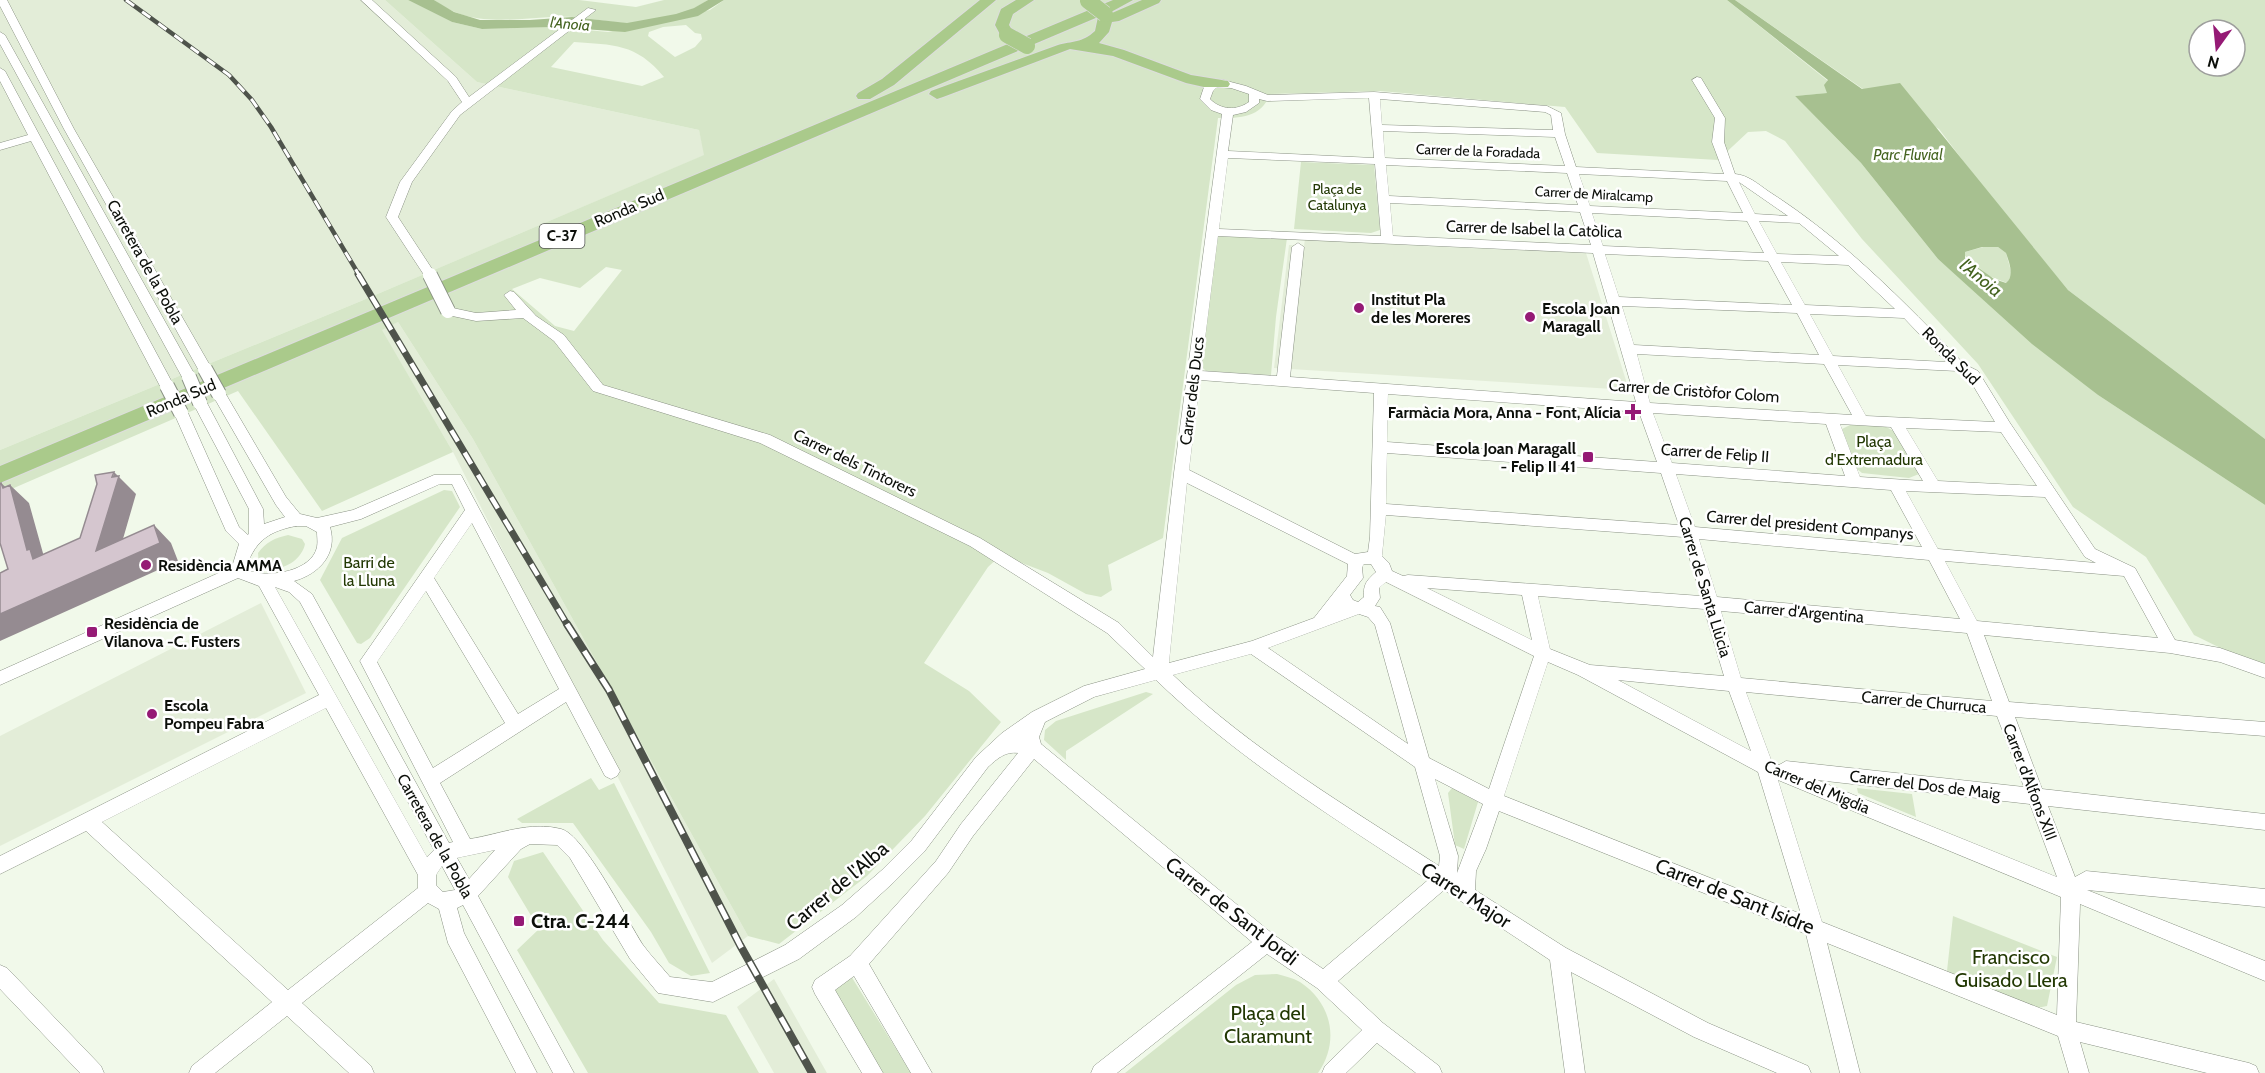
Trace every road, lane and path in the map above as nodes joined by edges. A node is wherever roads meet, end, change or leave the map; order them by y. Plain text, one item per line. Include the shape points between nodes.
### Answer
1 (2, 0) edge
2 (366, 0) edge
3 (989, 0) edge
4 (1027, 0) edge
5 (1126, 0) edge
6 (1154, 0) edge
7 (1086, 1) edge
8 (588, 12) dead end
9 (1104, 24) junction
10 (0, 35) edge
11 (1082, 45) junction
12 (1063, 48) junction
13 (1117, 50) junction
14 (0, 71) edge
15 (1189, 80) junction
16 (1696, 80) dead end
17 (1222, 84) junction
18 (1206, 94) junction
19 (1254, 94) junction
20 (1374, 95) junction
21 (468, 103) junction
22 (1228, 111) junction
23 (1378, 128) junction
24 (1559, 134) junction
25 (35, 136) junction
26 (0, 147) edge
27 (1224, 154) junction
28 (1380, 162) junction
29 (732, 165) junction
30 (1573, 170) junction
31 (1731, 178) junction
32 (1383, 199) junction
33 (1585, 208) junction
34 (1750, 216) junction
35 (1803, 220) junction
36 (1213, 232) junction
37 (1388, 239) junction
38 (1298, 247) dead end
39 (1596, 248) junction
40 (1774, 258) junction
41 (1854, 261) junction
42 (510, 295) dead end
43 (1614, 300) junction
44 (1801, 309) junction
45 (526, 314) junction
46 (1909, 314) junction
47 (1629, 349) junction
48 (1829, 361) junction
49 (1959, 367) junction
50 (1195, 375) junction
51 (1283, 381) junction
52 (1381, 390) junction
53 (1644, 406) junction
54 (1831, 418) junction
55 (1862, 421) junction
56 (1896, 423) junction
57 (2005, 427) junction
58 (1380, 447) junction
59 (1666, 467) junction
60 (1181, 473) junction
61 (0, 475) edge
62 (1854, 481) junction
63 (1896, 485) junction
64 (1933, 486) junction
65 (2048, 492) junction
66 (256, 508) junction
67 (1379, 509) junction
68 (473, 510) junction
69 (356, 515) junction
70 (289, 521) junction
71 (317, 524) junction
72 (1689, 532) junction
73 (327, 537) junction
74 (253, 539) junction
75 (1934, 555) junction
76 (1374, 558) junction
77 (1356, 561) junction
78 (313, 563) junction
79 (241, 570) junction
80 (2130, 572) junction
81 (1384, 574) junction
82 (426, 578) junction
83 (1401, 580) junction
84 (271, 582) junction
85 (1528, 588) junction
86 (1341, 593) junction
87 (306, 598) junction
88 (1709, 603) junction
89 (1359, 608) junction
90 (1319, 621) junction
91 (1972, 628) junction
92 (2170, 646) junction
93 (1253, 647) junction
94 (1543, 653) junction
95 (1584, 670) junction
96 (1160, 671) junction
97 (2265, 671) edge
98 (0, 678) edge
99 (1735, 684) junction
100 (569, 692) junction
101 (329, 698) junction
102 (2003, 709) junction
103 (1038, 717) junction
104 (515, 724) junction
105 (2265, 729) edge
106 (1033, 748) junction
107 (995, 749) junction
108 (1424, 764) junction
109 (1765, 766) junction
110 (611, 771) dead end
111 (431, 779) junction
112 (2037, 798) junction
113 (1493, 800) junction
114 (88, 821) junction
115 (2265, 822) edge
116 (530, 835) junction
117 (468, 847) junction
118 (1478, 849) junction
119 (444, 853) junction
120 (1449, 856) junction
121 (0, 865) edge
122 (485, 872) junction
123 (1445, 880) junction
124 (427, 883) junction
125 (2071, 890) junction
126 (467, 894) junction
127 (1467, 895) junction
128 (2265, 898) edge
129 (446, 901) junction
130 (1814, 927) junction
131 (1267, 942) junction
132 (1559, 955) junction
133 (857, 963) junction
134 (2265, 971) edge
135 (0, 975) edge
136 (1324, 981) junction
137 (286, 1003) junction
138 (1376, 1029) junction
139 (2066, 1029) junction
140 (94, 1073) edge
141 (199, 1073) edge
142 (364, 1073) edge
143 (527, 1073) edge
144 (564, 1073) edge
145 (873, 1073) edge
146 (922, 1073) edge
147 (1101, 1073) edge
148 (1332, 1073) edge
149 (1432, 1073) edge
150 (1575, 1073) edge
151 (1801, 1073) edge
152 (1850, 1073) edge
153 (2079, 1073) edge
154 (2249, 1073) edge

1 - 70 street, Carretera de la Pobla, bridge via 69,129
2 - 21 street via 452,79
3 - 29 highway via 888,82
4 - 12 highway, bridge via 1006,12 1002,25 1007,35 1027,46
5 - 29 highway, Ronda Sud / C-37
6 - 9 highway
7 - 9 highway, bridge
8 - 21 street
9 - 11 highway
9 - 13 highway via 1108,45
10 - 66 street, Carretera de la Pobla, bridge
11 - 12 highway
11 - 13 highway
12 - 29 highway
13 - 15 highway
14 - 25 street
15 - 17 highway
15 - 18 highway
16 - 31 street via 1720,118 1718,142
17 - 18 street
17 - 19 street via 1245,87
18 - 22 street via 1208,104
19 - 20 street via 1278,99
19 - 22 street via 1250,106
20 - 23 street
20 - 24 street, Carrer de Santa Llùcia via 1547,109 1556,114
21 - 45 street, bridge via 456,113 406,182 392,217 430,274 448,311 457,316
22 - 27 street, Carrer dels Ducs
23 - 24 street
23 - 28 street
24 - 30 street, Carrer de Santa Llùcia
25 - 26 street
25 - 74 street, bridge via 181,413 233,531
27 - 28 street, Carrer de la Foradada
27 - 36 street, Carrer dels Ducs
28 - 30 street, Carrer de la Foradada
28 - 32 street
29 - 61 highway, Ronda Sud / C-37
30 - 31 street, Carrer de la Foradada
30 - 33 street, Carrer de Santa Llùcia
31 - 34 street
31 - 35 street, Ronda Sud via 1740,178
32 - 33 street, Carrer de Miralcamp
32 - 37 street
33 - 34 street, Carrer de Miralcamp
33 - 39 street, Carrer de Santa Llùcia
34 - 35 street, Carrer de Miralcamp
34 - 40 street
35 - 41 street, Ronda Sud
36 - 37 street, Carrer de Isabel la Catòlica
36 - 50 street, Carrer dels Ducs
37 - 39 street, Carrer de Isabel la Catòlica
38 - 51 street
39 - 40 street, Carrer de Isabel la Catòlica
39 - 43 street, Carrer de Santa Llùcia
40 - 41 street, Carrer de Isabel la Catòlica
40 - 44 street
41 - 46 street, Ronda Sud
42 - 45 street, Carrer dels Tintorers
43 - 44 street
43 - 47 street, Carrer de Santa Llùcia
44 - 46 street
44 - 48 street
45 - 96 street, Carrer dels Tintorers via 559,338 598,388 765,439 975,542 1113,628
46 - 49 street, Ronda Sud
47 - 48 street
47 - 53 street, Carrer de Santa Llùcia
48 - 49 street
48 - 55 street
49 - 57 street, Ronda Sud via 1973,374
50 - 51 street, Carrer de Cristòfor Colom
50 - 60 street, Carrer dels Ducs
51 - 52 street, Carrer de Cristòfor Colom
52 - 53 street, Carrer de Cristòfor Colom
52 - 58 street
53 - 54 street, Carrer de Cristòfor Colom
53 - 59 street, Carrer de Santa Llùcia
54 - 55 street, Carrer de Cristòfor Colom
54 - 62 street
55 - 56 street, Carrer de Cristòfor Colom
56 - 57 street, Carrer de Cristòfor Colom
56 - 64 street
57 - 65 street, Ronda Sud
58 - 59 street, Carrer de Felip II
58 - 67 street
59 - 62 street, Carrer de Felip II
59 - 72 street, Carrer de Santa Llùcia
60 - 77 street
60 - 96 street, Carrer dels Ducs
62 - 63 street, Carrer de Felip II
63 - 64 street, Carrer de Felip II
63 - 75 street, Carrer d'Alfons XIII
64 - 65 street, Carrer de Felip II
65 - 80 street, Ronda Sud via 2090,553
66 - 70 street
66 - 74 street, Carretera de la Pobla
67 - 72 street, Carrer del president Companys
67 - 76 street
68 - 69 street via 456,479 439,479
68 - 82 street
68 - 100 street
69 - 71 street
69 - 73 street
70 - 71 street
70 - 74 street
71 - 73 street
72 - 75 street, Carrer del president Companys
72 - 88 street, Carrer de Santa Llùcia
73 - 78 street
74 - 79 street via 239,562
75 - 80 street, Carrer del president Companys
75 - 91 street, Carrer d'Alfons XIII
76 - 77 street via 1366,556
76 - 81 street via 1384,567
77 - 86 street, Carrer de l'Alba via 1355,578
78 - 84 street via 290,578
78 - 87 street
79 - 84 street via 254,580
79 - 98 street
80 - 92 street
81 - 83 street, Carrer del Migdia
81 - 89 street via 1371,586 1370,603
82 - 104 street
82 - 111 street via 368,661
83 - 85 street, Carrer d'Argentina
83 - 94 street, Carrer del Migdia
84 - 87 street via 294,588
84 - 101 street, Carretera de la Pobla
85 - 88 street, Carrer d'Argentina
85 - 94 street
86 - 89 street via 1347,604
86 - 90 street, Carrer de l'Alba
87 - 119 street, Carretera de la Pobla
88 - 91 street, Carrer d'Argentina
88 - 99 street, Carrer de Santa Llùcia
89 - 90 street, Carrer de l'Alba
89 - 108 street via 1374,612 1382,623
90 - 93 street, Carrer de l'Alba
91 - 92 street, Carrer d'Argentina
91 - 102 street, Carrer d'Alfons XIII
92 - 97 street, Carrer d'Argentina via 2220,655
93 - 96 street, Carrer de l'Alba
93 - 108 street, Carrer de Sant Isidre
94 - 95 street, Carrer del Migdia
94 - 113 street
95 - 99 street, Carrer de Churruca
95 - 109 street, Carrer del Migdia
96 - 103 street, Carrer de l'Alba via 1090,691
96 - 123 street, Carrer Major via 1190,702 1273,768
99 - 102 street, Carrer de Churruca
99 - 109 street, Carrer de Santa Llùcia
100 - 104 street
100 - 110 street
101 - 114 street
101 - 124 street, Carretera de la Pobla
102 - 105 street, Carrer de Churruca
102 - 112 street, Carrer d'Alfons XIII
103 - 106 street via 1031,737
103 - 107 street, Carrer de l'Alba
104 - 111 street
106 - 107 street via 1012,745
106 - 131 street, Carrer de Sant Jordi
106 - 133 street via 942,867
107 - 116 street, Carrer de l'Alba via 918,846 849,911 792,952 713,992 665,986 637,952 576,852 562,837
108 - 113 street, Carrer de Sant Isidre
108 - 120 street
109 - 112 street, Carrer del Dos de Maig
109 - 125 street, Carrer del Migdia
109 - 130 street, Carrer de Santa Llùcia
111 - 117 street
112 - 115 street, Carrer del Dos de Maig
112 - 125 street, Carrer d'Alfons XIII
113 - 118 street
113 - 130 street, Carrer de Sant Isidre
114 - 121 street
114 - 137 street
116 - 117 street, Carrer de l'Alba
116 - 122 street via 508,848
117 - 119 street, Carrer de l'Alba
117 - 122 street via 484,856
118 - 120 street via 1462,858
118 - 127 street via 1463,880
119 - 124 street via 436,859
119 - 126 street, Carretera de la Pobla
120 - 123 street
122 - 126 street
123 - 127 street, Carrer Major
123 - 136 street
124 - 129 street via 435,898
124 - 137 street
125 - 128 street via 2086,880
125 - 134 street, Carrer del Migdia
125 - 139 street, Carrer d'Alfons XIII
126 - 129 street
126 - 144 street, Carretera de la Pobla
127 - 132 street, Carrer Major
129 - 143 street, Carretera de la Pobla via 455,936
130 - 139 street, Carrer de Sant Isidre
130 - 152 street, Carrer de Santa Llùcia
131 - 136 street, Carrer de Sant Jordi
131 - 147 street
132 - 150 street
132 - 151 street, Carrer Major via 1701,1030
133 - 145 street via 822,987
133 - 146 street
135 - 140 street
136 - 138 street, Carrer de Sant Jordi
137 - 141 street
137 - 142 street
138 - 148 street
138 - 149 street, Carrer de Sant Jordi
139 - 153 street, Carrer d'Alfons XIII
139 - 154 street, Carrer de Sant Isidre

